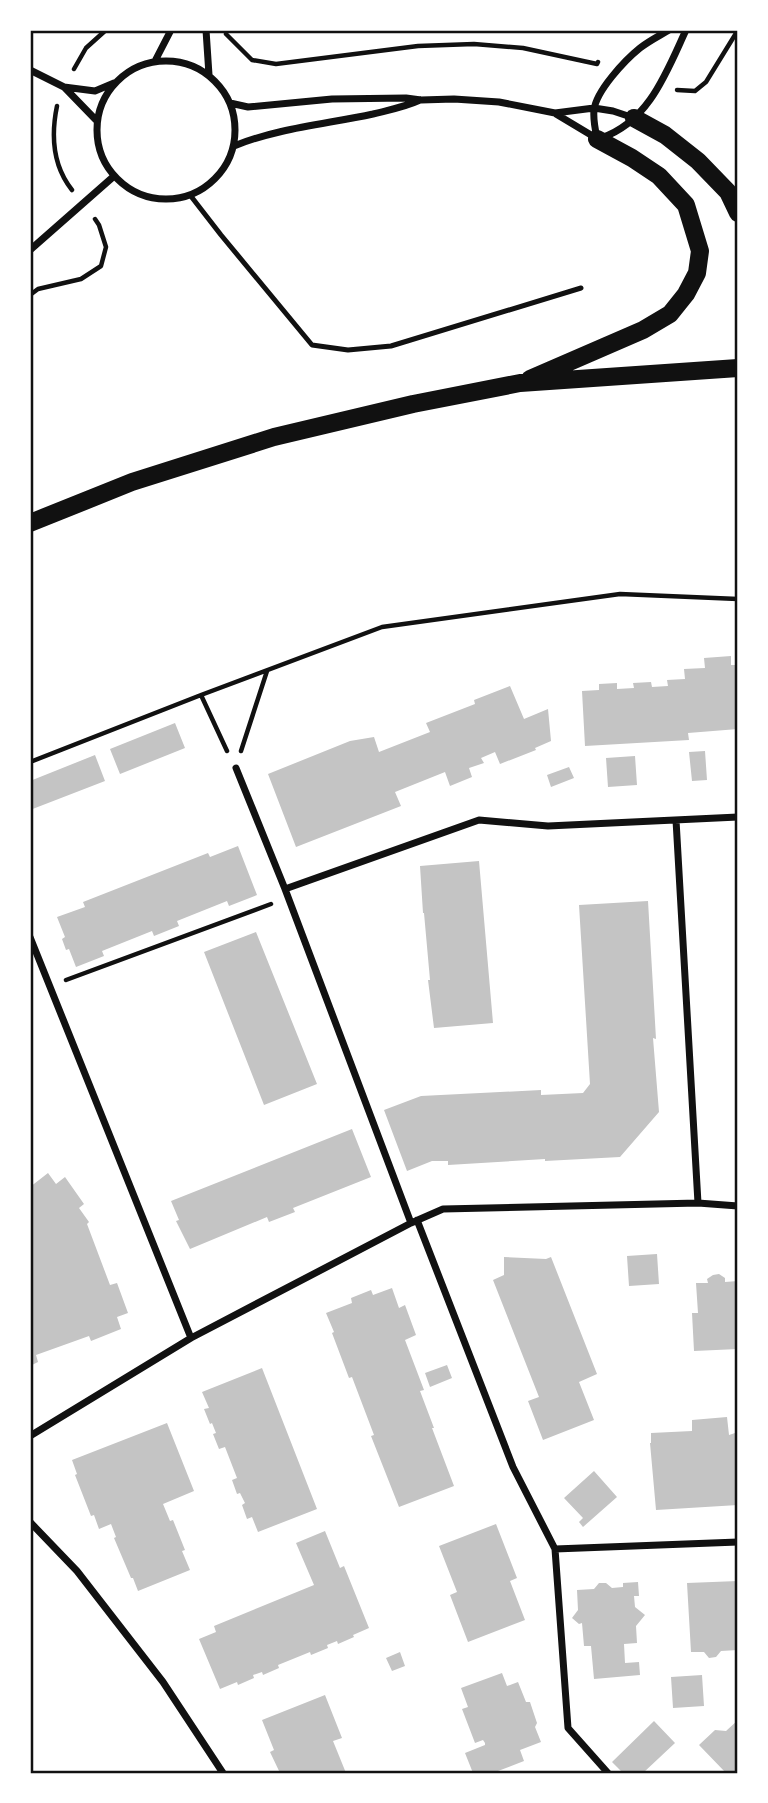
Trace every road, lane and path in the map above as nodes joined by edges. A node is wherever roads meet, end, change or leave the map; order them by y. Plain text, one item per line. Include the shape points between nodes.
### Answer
1 (106, 30) edge
2 (171, 30) edge
3 (206, 30) edge
4 (221, 30) edge
5 (668, 30) edge
6 (686, 30) edge
7 (606, 55) dead end
8 (155, 61) junction
9 (30, 70) edge
10 (209, 75) junction
11 (115, 82) junction
12 (64, 87) junction
13 (421, 100) junction
14 (230, 103) junction
15 (594, 108) junction
16 (555, 113) junction
17 (634, 118) junction
18 (96, 120) junction
19 (597, 139) junction
20 (234, 146) junction
21 (114, 177) junction
22 (190, 195) junction
23 (738, 213) edge
24 (30, 250) edge
25 (581, 289) dead end
26 (738, 368) edge
27 (520, 383) junction
28 (30, 523) edge
29 (738, 599) edge
30 (267, 671) junction
31 (201, 695) junction
32 (30, 762) edge
33 (236, 768) junction
34 (738, 817) edge
35 (676, 820) junction
36 (285, 889) junction
37 (288, 897) junction
38 (30, 937) edge
39 (49, 986) junction
40 (698, 1203) junction
41 (738, 1206) edge
42 (414, 1222) junction
43 (191, 1338) junction
44 (30, 1436) edge
45 (30, 1521) edge
46 (738, 1542) edge
47 (555, 1549) junction
48 (223, 1773) edge
49 (608, 1773) edge

1 - 12 path via 86,48
2 - 8 street
3 - 10 street
4 - 7 path via 252,60 276,64 418,46 474,44 523,48 597,64
5 - 15 street via 618,70
6 - 17 street via 660,86
8 - 10 street via 177,61
8 - 11 street
9 - 12 street
10 - 14 street
11 - 12 street via 95,91
11 - 18 street
12 - 18 street
13 - 14 street via 332,99 248,107
13 - 16 street via 499,102
13 - 20 street via 255,137
14 - 20 street via 236,126
15 - 16 street
15 - 17 street
15 - 19 street
16 - 19 street
17 - 19 street
17 - 23 main road via 698,161 728,192
18 - 21 street via 96,141
19 - 27 main road via 659,176 686,205 700,251 697,273 670,314
20 - 22 street via 224,169
21 - 22 street via 134,193 158,200
21 - 24 street
22 - 25 lane via 312,345 348,350 391,346
26 - 27 main road
27 - 28 main road via 274,437 132,482
29 - 30 path via 620,594 382,627
30 - 31 path
30 - 33 path
31 - 32 path
31 - 33 path
33 - 36 street
34 - 35 street
35 - 36 street via 548,825 479,820
35 - 40 street
36 - 37 street
37 - 39 path
37 - 42 street
38 - 39 street
39 - 43 street
40 - 41 street
40 - 42 street via 443,1209
42 - 43 street
42 - 47 street via 513,1467
43 - 44 street
45 - 48 street via 76,1571 163,1682
46 - 47 street
47 - 49 street via 568,1728

